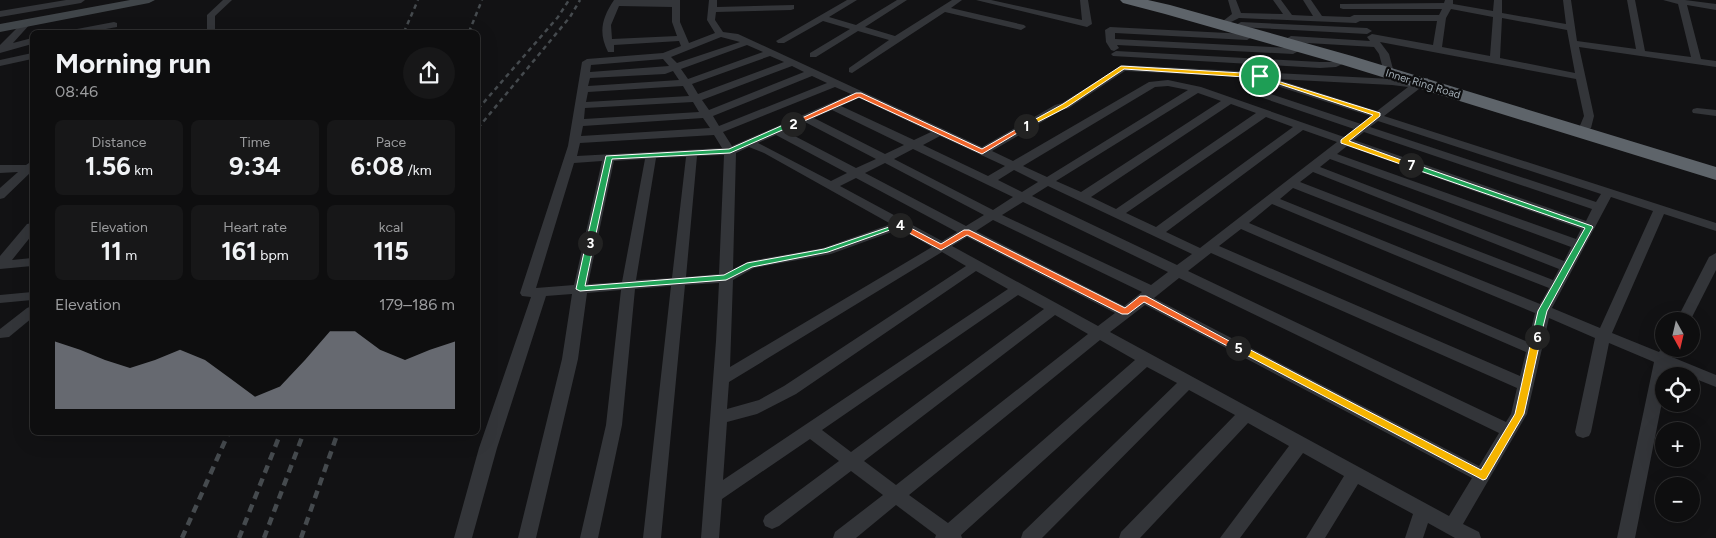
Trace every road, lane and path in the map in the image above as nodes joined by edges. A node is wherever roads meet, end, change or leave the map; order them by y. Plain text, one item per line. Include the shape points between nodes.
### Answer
1 (81, 0) edge
2 (116, 0) edge
3 (149, 0) edge
4 (228, 0) edge
5 (772, 0) edge
6 (853, 0) edge
7 (903, 0) edge
8 (958, 0) edge
9 (980, 0) edge
10 (1084, 0) edge
11 (1128, 0) edge
12 (1146, 0) edge
13 (1232, 0) edge
14 (1276, 0) edge
15 (1307, 0) edge
16 (1498, 0) edge
17 (1567, 0) edge
18 (1631, 0) edge
19 (1667, 0) edge
20 (617, 2) edge
21 (676, 2) edge
22 (1682, 2) junction
23 (1340, 3) edge
24 (1449, 3) edge
25 (713, 5) edge
26 (791, 7) dead end
27 (1716, 7) edge
28 (944, 9) junction
29 (0, 14) edge
30 (1498, 15) junction
31 (822, 18) junction
32 (1289, 18) junction
33 (1442, 18) junction
34 (1320, 19) junction
35 (1355, 19) junction
36 (0, 22) edge
37 (27, 23) junction
38 (114, 25) dead end
39 (1239, 26) junction
40 (1022, 27) dead end
41 (0, 28) edge
42 (855, 28) junction
43 (1571, 28) junction
44 (88, 30) edge
45 (211, 30) edge
46 (720, 34) junction
47 (1373, 38) junction
48 (896, 39) junction
49 (781, 41) dead end
50 (30, 42) edge
51 (610, 42) junction
52 (748, 42) junction
53 (1111, 42) junction
54 (684, 43) junction
55 (1296, 43) junction
56 (1573, 43) junction
57 (1, 49) edge
58 (1252, 49) junction
59 (1437, 49) junction
60 (770, 53) junction
61 (1641, 53) junction
62 (1116, 54) junction
63 (813, 55) dead end
64 (30, 56) edge
65 (665, 56) junction
66 (1495, 59) junction
67 (612, 60) junction
68 (1346, 60) junction
69 (1256, 61) junction
70 (1697, 61) junction
71 (791, 62) junction
72 (0, 63) edge
73 (1716, 64) edge
74 (676, 68) junction
75 (1123, 68) junction
76 (1388, 69) junction
77 (852, 70) dead end
78 (812, 72) junction
79 (585, 75) junction
80 (1248, 75) junction
81 (1260, 76) junction
82 (1581, 77) junction
83 (1420, 82) junction
84 (685, 83) junction
85 (835, 83) junction
86 (583, 89) junction
87 (1197, 89) junction
88 (859, 94) junction
89 (696, 99) junction
90 (1230, 100) junction
91 (580, 105) junction
92 (833, 106) junction
93 (1698, 111) dead end
94 (1264, 113) junction
95 (1716, 114) edge
96 (707, 115) junction
97 (1377, 116) junction
98 (806, 118) junction
99 (578, 123) junction
100 (1301, 126) junction
101 (1361, 128) junction
102 (1585, 128) junction
103 (717, 131) junction
104 (777, 131) junction
105 (939, 132) junction
106 (575, 140) junction
107 (1344, 141) junction
108 (750, 143) junction
109 (913, 145) junction
110 (730, 151) junction
111 (982, 152) junction
112 (692, 153) junction
113 (1327, 154) junction
114 (651, 155) junction
115 (609, 158) junction
116 (886, 158) junction
117 (570, 160) junction
118 (1012, 166) junction
119 (30, 167) edge
120 (1310, 167) junction
121 (1716, 167) edge
122 (30, 168) edge
123 (0, 169) edge
124 (856, 173) junction
125 (1716, 174) edge
126 (988, 181) junction
127 (1047, 182) junction
128 (1291, 183) junction
129 (830, 186) junction
130 (1608, 192) junction
131 (0, 195) edge
132 (1022, 198) junction
133 (1081, 198) junction
134 (1270, 199) junction
135 (1598, 208) junction
136 (1660, 209) junction
137 (1116, 214) junction
138 (993, 215) junction
139 (1239, 223) junction
140 (900, 225) junction
141 (1589, 227) junction
142 (1716, 227) edge
143 (30, 229) edge
144 (967, 232) junction
145 (1156, 233) junction
146 (1579, 245) junction
147 (941, 248) junction
148 (1205, 250) junction
149 (1716, 257) edge
150 (30, 262) edge
151 (0, 265) edge
152 (975, 266) junction
153 (1567, 267) junction
154 (1179, 270) junction
155 (726, 278) junction
156 (678, 282) junction
157 (628, 285) junction
158 (1709, 285) edge
159 (1556, 286) junction
160 (580, 289) junction
161 (1017, 289) junction
162 (540, 292) junction
163 (1148, 295) junction
164 (30, 296) edge
165 (0, 299) edge
166 (1054, 309) junction
167 (1543, 311) junction
168 (1125, 312) junction
169 (1690, 312) edge
170 (30, 313) edge
171 (1098, 333) junction
172 (1, 336) edge
173 (1603, 336) junction
174 (1534, 350) junction
175 (1655, 352) edge
176 (1664, 358) edge
177 (1671, 358) edge
178 (1146, 359) junction
179 (721, 380) junction
180 (1716, 381) edge
181 (1188, 382) junction
182 (1526, 385) junction
183 (1246, 414) junction
184 (718, 417) junction
185 (810, 430) junction
186 (1510, 430) junction
187 (1583, 432) dead end
188 (1300, 444) junction
189 (850, 461) junction
190 (1355, 474) junction
191 (1483, 476) junction
192 (894, 495) junction
193 (713, 496) junction
194 (1423, 511) junction
195 (772, 521) dead end
196 (1452, 527) junction
197 (850, 535) edge
198 (949, 537) edge
199 (463, 538) edge
200 (527, 538) edge
201 (589, 538) edge
202 (652, 538) edge
203 (710, 538) edge
204 (1030, 538) edge
205 (1128, 538) edge
206 (1229, 538) edge
207 (1315, 538) edge
208 (1414, 538) edge
209 (1472, 538) edge
210 (1626, 538) edge

1 - 29 street
2 - 36 street
3 - 37 street
4 - 45 street via 211,15
5 - 25 street
6 - 31 street
7 - 42 street
8 - 28 street
9 - 10 street via 1087,24
11 - 39 highway, Inner Ring Road
12 - 39 highway, Inner Ring Road
13 - 39 street
14 - 32 street
15 - 34 street
16 - 30 street
17 - 43 street
18 - 61 street
19 - 22 street
20 - 21 street
20 - 51 street via 606,22 606,36
21 - 54 street via 676,22
22 - 27 street
22 - 70 street
23 - 24 street
23 - 35 street
24 - 30 street
24 - 33 street
25 - 26 street
25 - 46 street via 711,20
28 - 40 street
28 - 48 street
30 - 43 street
30 - 66 street
31 - 42 street
31 - 49 street
32 - 34 street
32 - 39 street
33 - 35 street
33 - 59 street
34 - 35 street
35 - 47 street
37 - 41 street
37 - 57 street
38 - 44 street
39 - 47 street
39 - 53 street via 1110,30
39 - 55 highway, Inner Ring Road
39 - 58 street
42 - 48 street
42 - 63 street
43 - 56 street
46 - 52 street
46 - 54 street
47 - 55 street
47 - 59 street
47 - 76 street via 1384,54
48 - 77 street
50 - 57 street
51 - 54 street
51 - 67 street
52 - 60 street
52 - 74 street
53 - 58 street
53 - 62 street
54 - 65 street
55 - 58 street via 1293,51
55 - 68 highway, Inner Ring Road
55 - 76 highway, Inner Ring Road
56 - 61 street
56 - 82 street
58 - 69 street
59 - 66 street
60 - 71 street
60 - 84 street
61 - 70 street
62 - 69 street
62 - 75 street
64 - 72 street
65 - 67 street
65 - 74 street
66 - 82 street
67 - 79 street via 587,62
68 - 69 street via 1333,65
68 - 83 highway, Inner Ring Road
69 - 81 street
70 - 73 street
71 - 78 street
71 - 89 street
74 - 79 street via 661,72
74 - 84 street
75 - 80 street
75 - 111 street via 1065,106
76 - 83 highway, Inner Ring Road
78 - 85 street
78 - 96 street
79 - 86 street
80 - 81 street
80 - 101 street via 1247,87 1251,90
81 - 83 street
81 - 97 street
82 - 102 street via 1589,116
83 - 97 street
83 - 102 highway, Inner Ring Road
83 - 125 highway, Inner Ring Road
84 - 86 street
84 - 89 street
85 - 88 street
85 - 103 street
86 - 91 street
87 - 90 street
87 - 118 street via 1168,83 1153,84
87 - 127 street
88 - 92 street
88 - 105 street
89 - 91 street
89 - 96 street
90 - 94 street
90 - 133 street
91 - 99 street
92 - 98 street
92 - 109 street
93 - 95 street
94 - 100 street
94 - 137 street
96 - 99 street
96 - 103 street
97 - 101 street
97 - 130 street
98 - 104 street
98 - 116 street
99 - 106 street
100 - 107 street
100 - 145 street
101 - 107 street
101 - 135 street
102 - 121 highway, Inner Ring Road
103 - 106 street
103 - 110 street
104 - 108 street
104 - 124 street
105 - 109 street
105 - 111 street
106 - 117 street
107 - 113 street
107 - 141 street
108 - 110 street
108 - 129 street
109 - 116 street
109 - 126 street
110 - 112 street
110 - 155 street
111 - 118 street
112 - 114 street
112 - 156 street
113 - 120 street
113 - 146 street
114 - 115 street
114 - 157 street
115 - 117 street
115 - 160 street
116 - 124 street
116 - 138 street
117 - 162 street via 527,293
118 - 126 street
118 - 127 street
119 - 123 street
120 - 128 street
120 - 153 street
122 - 131 street
124 - 129 street
124 - 144 street
126 - 132 street
127 - 132 street
127 - 133 street
128 - 134 street
128 - 159 street
129 - 140 street
130 - 135 street
130 - 136 street
132 - 138 street
132 - 154 street
133 - 137 street
134 - 139 street
134 - 167 street
135 - 141 street
136 - 142 street
136 - 173 street
137 - 145 street
138 - 144 street
138 - 163 street
139 - 148 street
139 - 174 street
140 - 147 street
140 - 155 street via 826,251 750,265
141 - 146 street
143 - 151 street
144 - 147 street
144 - 168 street
145 - 148 street
146 - 153 street
147 - 152 street
147 - 179 street
148 - 154 street
148 - 182 street
149 - 158 street
150 - 151 street
152 - 161 street
152 - 184 street via 768,404 736,415
153 - 159 street
154 - 163 street
154 - 186 street
155 - 156 street
155 - 179 street
156 - 157 street
156 - 202 street
157 - 160 street
157 - 201 street via 614,425
158 - 169 street
159 - 167 street
160 - 162 street
160 - 200 street via 570,359
161 - 166 street
161 - 185 street
162 - 199 street via 488,448
163 - 168 street
163 - 191 street
164 - 165 street
166 - 171 street
166 - 189 street
167 - 173 street
167 - 174 street
168 - 171 street
170 - 172 street
171 - 178 street
171 - 192 street
173 - 175 street
173 - 187 street
174 - 182 street
176 - 210 street
177 - 180 street
178 - 181 street
178 - 198 street
179 - 184 street
181 - 183 street
181 - 204 street
182 - 186 street via 1520,414
183 - 188 street
183 - 205 street
184 - 193 street
185 - 189 street
185 - 193 street
186 - 191 street
188 - 190 street
188 - 206 street
189 - 192 street
189 - 195 street
190 - 194 street
190 - 207 street
191 - 196 street
192 - 197 street
192 - 198 street
193 - 203 street
194 - 196 street
194 - 208 street
196 - 209 street

